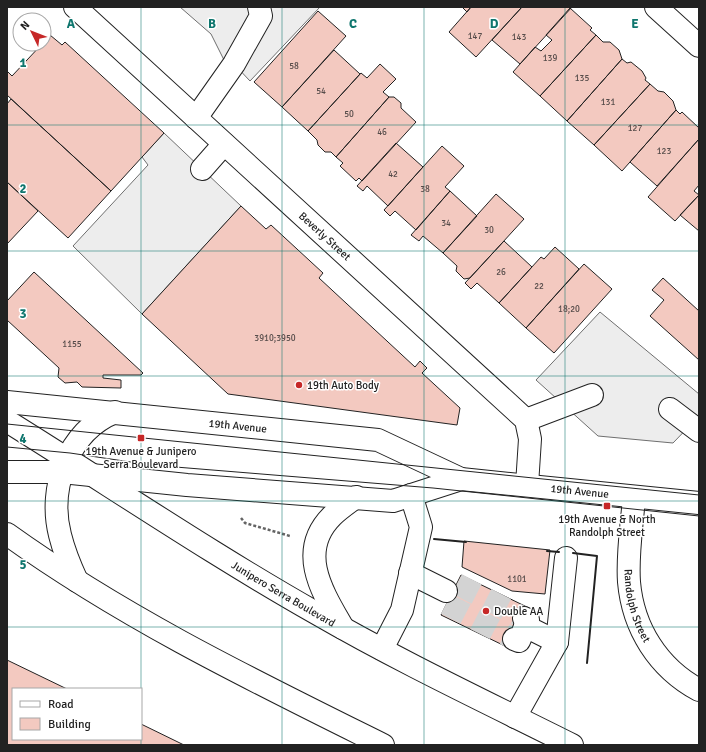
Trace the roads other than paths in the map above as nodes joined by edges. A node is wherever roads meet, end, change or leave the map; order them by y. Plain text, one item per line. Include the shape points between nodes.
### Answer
1 (75, 7) edge
2 (259, 7) edge
3 (656, 7) edge
4 (699, 46) edge
5 (196, 118) junction
6 (224, 144) junction
7 (202, 169) dead end
8 (592, 395) dead end
9 (7, 402) edge
10 (670, 410) dead end
11 (115, 412) junction
12 (526, 420) junction
13 (7, 421) edge
14 (699, 431) edge
15 (65, 465) junction
16 (7, 472) edge
17 (93, 475) junction
18 (461, 479) junction
19 (527, 486) junction
20 (411, 495) junction
21 (356, 497) junction
22 (634, 497) junction
23 (699, 503) edge
24 (7, 534) edge
25 (566, 558) dead end
26 (410, 573) junction
27 (77, 580) junction
28 (450, 593) tunnel mouth
29 (521, 628) tunnel mouth
30 (343, 629) junction
31 (557, 642) junction
32 (382, 649) junction
33 (699, 690) edge
34 (515, 717) junction
35 (383, 745) edge
36 (572, 745) edge

1 - 5 main road, Beverly Street
2 - 5 main road via 261,16 234,64
3 - 4 main road
5 - 6 main road, Beverly Street
6 - 7 main road
6 - 12 main road, Beverly Street
8 - 12 main road
9 - 11 main road, 19th Avenue
10 - 14 main road
11 - 15 main road via 93,424 76,443
11 - 18 main road, 19th Avenue via 378,440
12 - 19 main road via 530,439
13 - 15 main road, Junipero Serra Boulevard
15 - 16 main road
15 - 17 main road, Junipero Serra Boulevard
15 - 27 main road via 56,504 57,518 64,550
17 - 21 main road, 19th Avenue via 187,485
17 - 30 main road, Junipero Serra Boulevard via 225,559
18 - 19 main road, 19th Avenue
18 - 20 main road, 19th Avenue
19 - 22 main road, 19th Avenue
20 - 21 main road, 19th Avenue via 393,501
20 - 26 main road via 421,527
21 - 30 main road via 325,524 319,534 315,553 315,574
22 - 23 main road, 19th Avenue
22 - 33 main road, Randolph Street via 629,582 638,621 646,640 665,665
24 - 27 main road
25 - 31 main road
26 - 28 main road
26 - 32 main road via 402,610
27 - 35 main road via 197,651
29 - 31 main road
30 - 32 main road, Junipero Serra Boulevard
31 - 34 main road
32 - 34 main road, Junipero Serra Boulevard
34 - 36 main road, Junipero Serra Boulevard

